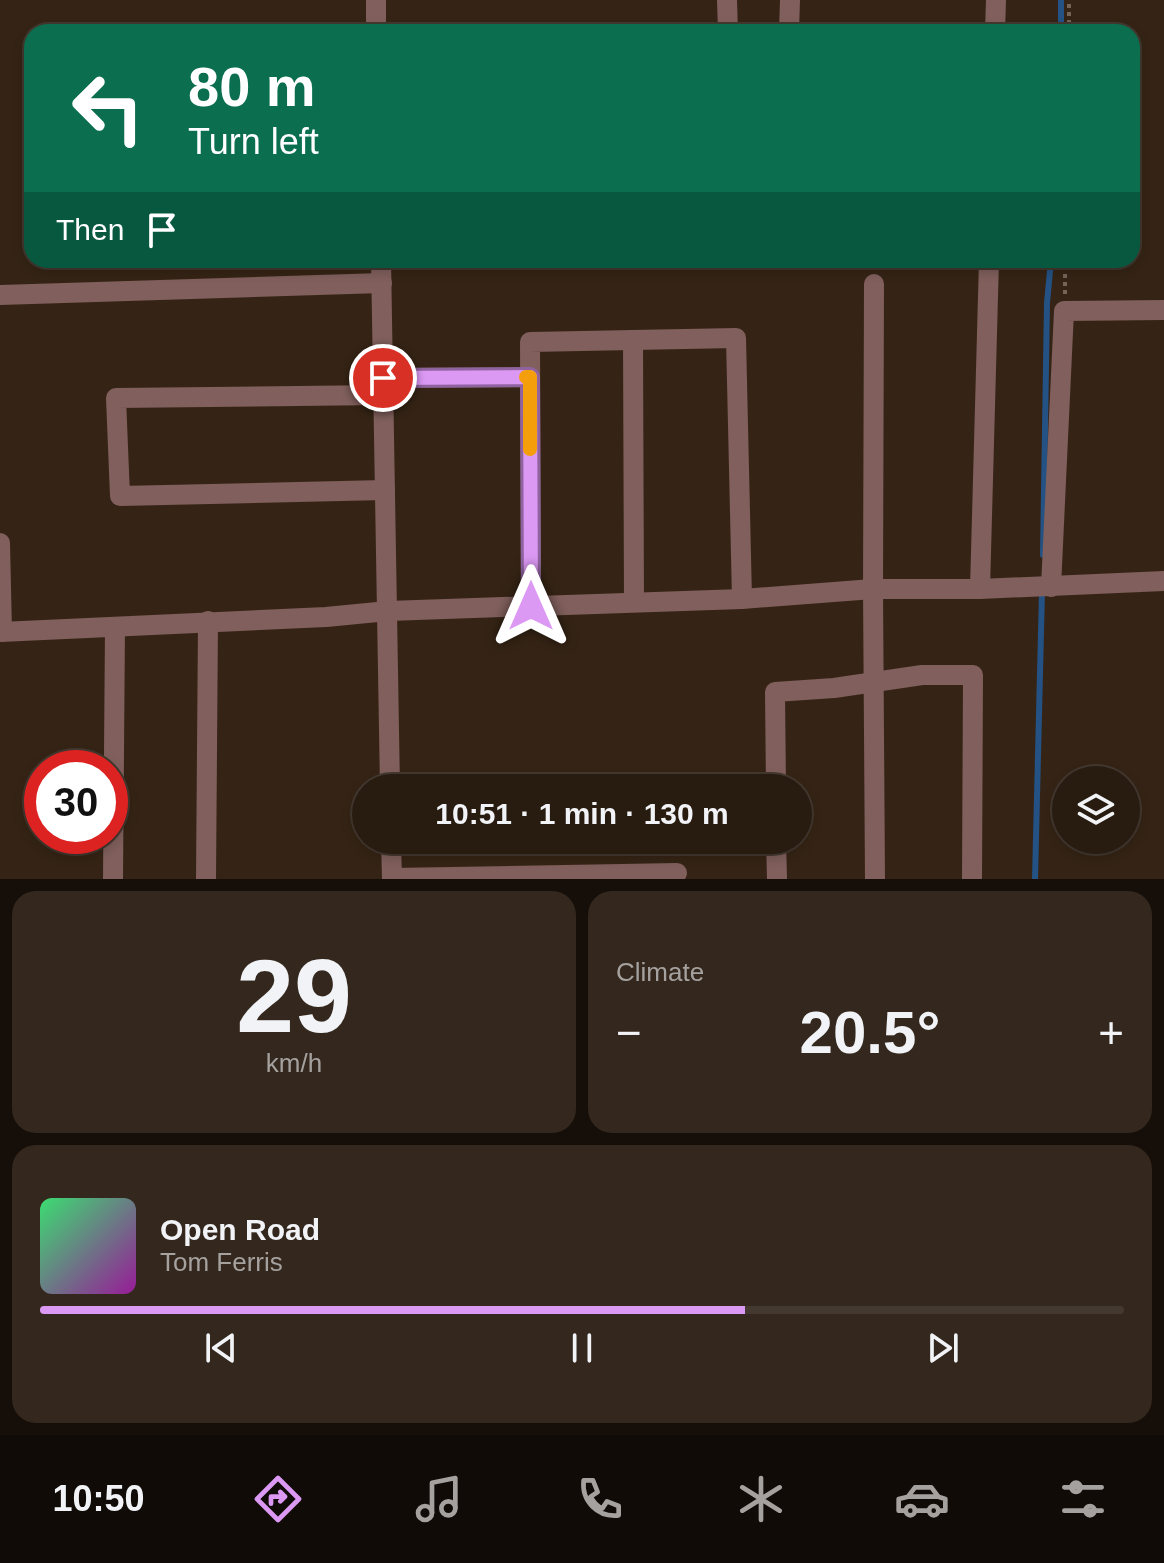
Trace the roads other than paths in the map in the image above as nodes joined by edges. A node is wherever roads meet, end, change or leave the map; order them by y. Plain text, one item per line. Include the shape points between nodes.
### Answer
1 (376, 0) edge
2 (727, 0) edge
3 (790, 0) edge
4 (996, 0) edge
5 (376, 24) edge
6 (728, 24) edge
7 (789, 24) edge
8 (995, 24) edge
9 (381, 268) edge
10 (989, 268) edge
11 (382, 283) junction
12 (874, 284) dead end
13 (0, 295) edge
14 (1164, 310) edge
15 (633, 340) junction
16 (530, 377) junction
17 (383, 386) junction
18 (385, 490) junction
19 (0, 543) edge
20 (1164, 581) edge
21 (1044, 587) junction
22 (873, 589) junction
23 (980, 589) junction
24 (742, 599) junction
25 (634, 602) junction
26 (531, 606) junction
27 (388, 611) junction
28 (208, 621) junction
29 (115, 627) junction
30 (1, 632) edge
31 (874, 682) junction
32 (390, 774) edge
33 (776, 774) edge
34 (391, 854) edge
35 (776, 854) edge
36 (677, 873) dead end
37 (392, 878) edge
38 (113, 879) edge
39 (206, 879) edge
40 (777, 879) edge
41 (875, 879) edge
42 (972, 879) edge

1 - 5 street
2 - 6 street
3 - 7 street
4 - 8 street
9 - 11 street
10 - 23 street
11 - 13 street
11 - 17 street
12 - 22 street
14 - 21 street via 1064,311
15 - 16 street via 530,342
15 - 24 street via 736,338
15 - 25 street
16 - 17 street
16 - 26 street
17 - 18 street
17 - 18 street via 116,398 120,496
18 - 27 street
19 - 30 street
20 - 21 street
21 - 23 street
22 - 23 street
22 - 24 street
22 - 31 street
24 - 25 street
25 - 26 street
26 - 27 street
27 - 28 street
27 - 32 street
28 - 29 street
28 - 39 street
29 - 30 street
29 - 38 street
31 - 33 street via 775,692
31 - 41 street
31 - 42 street via 973,675
34 - 37 street
35 - 40 street
36 - 37 street

